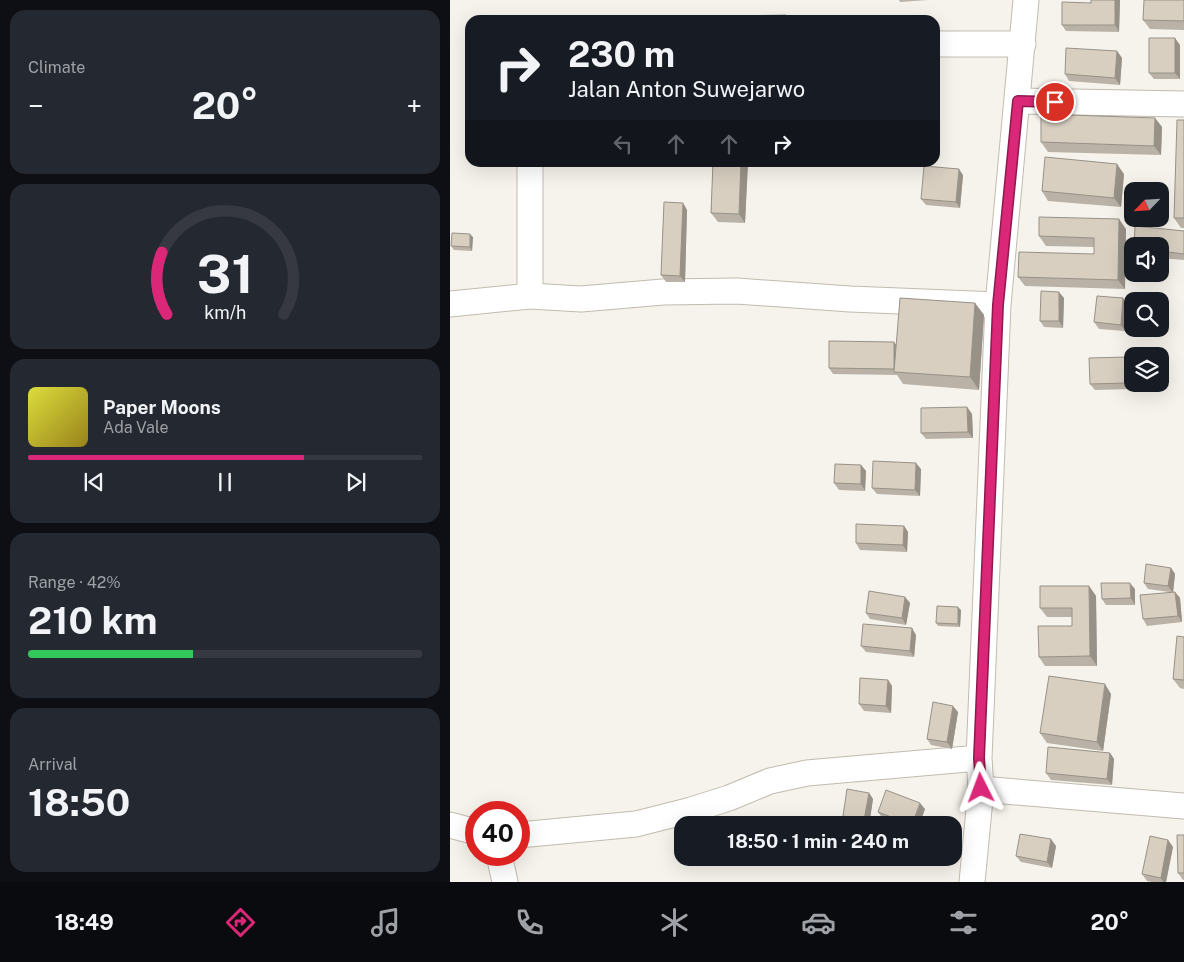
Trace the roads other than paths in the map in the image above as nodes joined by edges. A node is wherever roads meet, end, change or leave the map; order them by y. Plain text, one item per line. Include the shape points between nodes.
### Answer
1 (1026, 0) edge
2 (940, 44) edge
3 (1023, 44) junction
4 (1018, 101) junction
5 (1184, 104) edge
6 (530, 167) edge
7 (530, 296) junction
8 (450, 304) edge
9 (998, 305) junction
10 (979, 758) junction
11 (981, 788) junction
12 (1184, 806) edge
13 (450, 825) edge
14 (465, 829) edge
15 (530, 834) edge
16 (501, 866) edge
17 (505, 882) edge
18 (972, 882) edge

1 - 3 street
2 - 3 street
3 - 4 street
4 - 5 street
4 - 9 street
6 - 7 street
7 - 8 street
7 - 9 street via 581,299 662,292 736,291
9 - 10 street
10 - 11 street
10 - 15 street via 807,773 770,781 692,810 636,824
11 - 12 street
11 - 18 street
13 - 14 street
16 - 17 street

